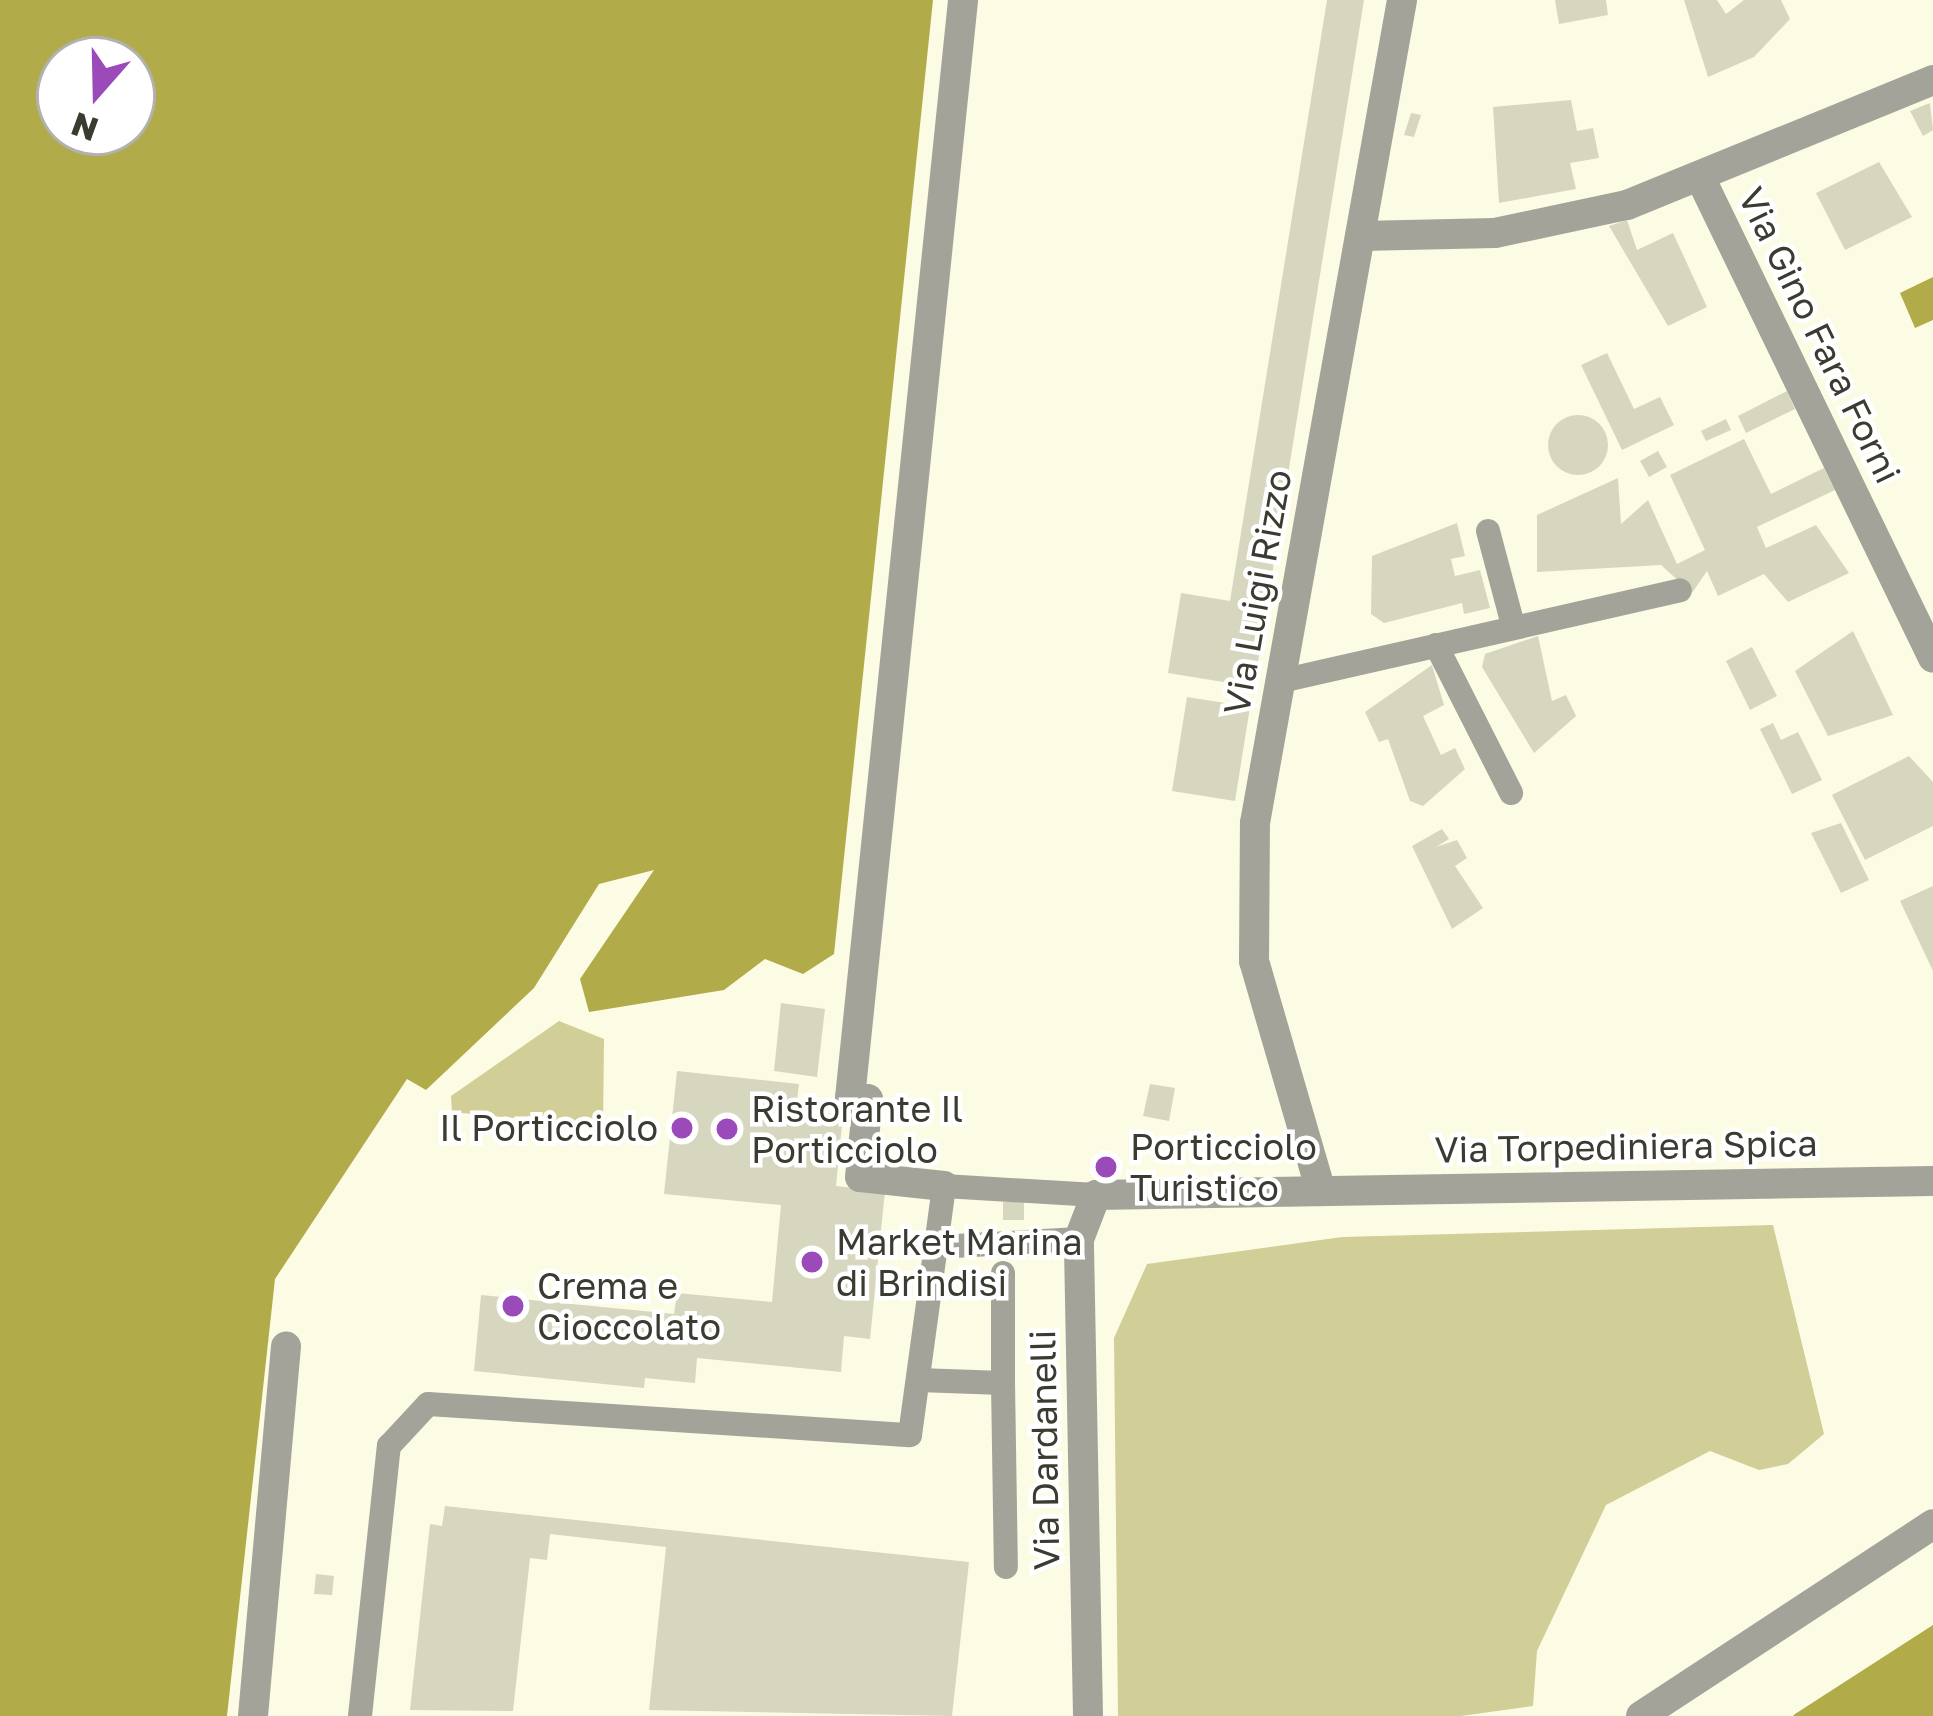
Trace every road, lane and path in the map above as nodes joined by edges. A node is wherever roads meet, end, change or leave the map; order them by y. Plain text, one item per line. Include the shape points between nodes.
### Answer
1 (963, 0) edge
2 (1398, 2) edge
3 (1933, 80) edge
4 (1700, 176) junction
5 (1361, 236) junction
6 (1488, 531) dead end
7 (1680, 590) dead end
8 (1513, 625) junction
9 (1436, 645) junction
10 (1933, 658) edge
11 (1281, 681) junction
12 (1511, 793) dead end
13 (1933, 1180) edge
14 (944, 1186) junction
15 (1320, 1188) junction
16 (1096, 1195) junction
17 (1079, 1239) junction
18 (937, 1247) junction
19 (1003, 1273) dead end
20 (286, 1346) dead end
21 (918, 1380) junction
22 (1003, 1383) junction
23 (1933, 1524) edge
24 (1006, 1567) dead end
25 (253, 1716) edge
26 (360, 1716) edge
27 (1088, 1716) edge
28 (1641, 1716) edge

1 - 14 street via 850,1098 868,1099 860,1177
2 - 5 street, Via Luigi Rizzo
3 - 4 street
4 - 5 street via 1627,206 1495,233
4 - 10 street, Via Gino Fara Forni
5 - 11 street, Via Luigi Rizzo
6 - 8 lane
7 - 8 lane
8 - 9 lane
9 - 11 lane
9 - 12 lane
11 - 15 street, Via Luigi Rizzo via 1255,823 1255,962
13 - 15 street, Via Torpediniera Spica
14 - 16 lane
14 - 18 lane
15 - 16 street
16 - 17 street, Via Dardanelli
17 - 18 lane
17 - 27 street, Via Dardanelli
18 - 21 lane
19 - 22 lane
20 - 25 street
21 - 22 lane
21 - 26 lane via 910,1435 890,1441 428,1404 388,1446
22 - 24 lane
23 - 28 street

